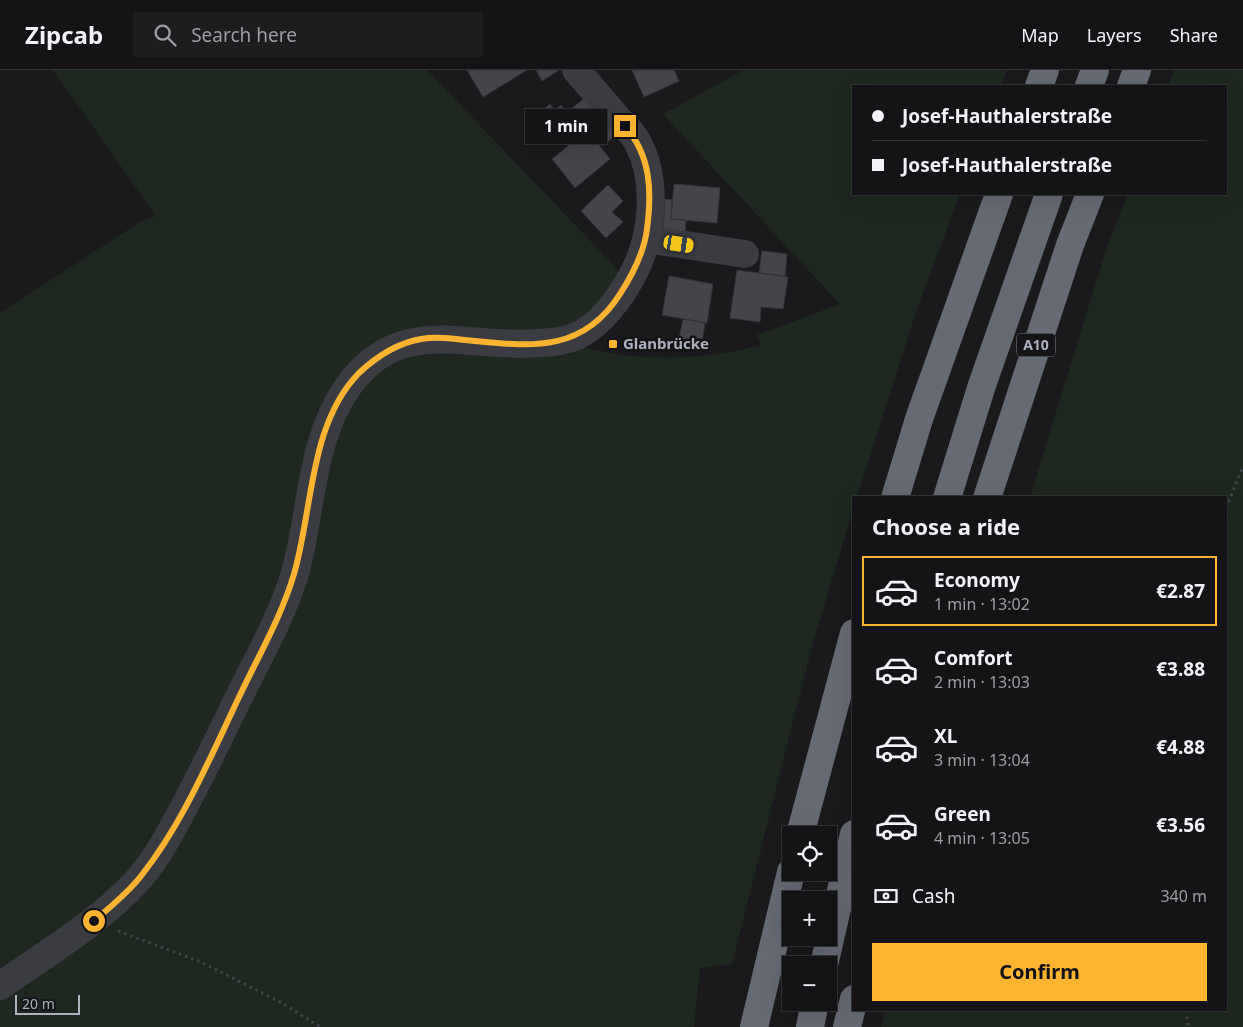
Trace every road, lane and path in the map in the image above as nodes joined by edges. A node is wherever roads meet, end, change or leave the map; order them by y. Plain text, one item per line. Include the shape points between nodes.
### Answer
1 (576, 70) edge
2 (1045, 70) edge
3 (1095, 70) edge
4 (1137, 70) edge
5 (1039, 85) edge
6 (1089, 85) edge
7 (1131, 85) edge
8 (998, 195) edge
9 (1049, 195) edge
10 (1090, 195) edge
11 (646, 239) junction
12 (745, 254) dead end
13 (1243, 466) edge
14 (896, 496) edge
15 (948, 496) edge
16 (988, 496) edge
17 (1227, 506) edge
18 (852, 640) edge
19 (802, 826) edge
20 (852, 843) edge
21 (789, 881) edge
22 (94, 921) junction
23 (826, 956) edge
24 (0, 986) edge
25 (852, 1007) edge
26 (813, 1011) edge
27 (1186, 1011) edge
28 (320, 1027) edge
29 (754, 1027) edge
30 (810, 1027) edge
31 (847, 1027) edge
32 (1188, 1027) edge

1 - 11 street via 637,140 647,163 651,202
2 - 5 highway
3 - 6 highway
4 - 7 highway
8 - 14 highway via 919,419
9 - 15 highway, A10 via 982,385
10 - 16 highway, A10 via 1070,245
11 - 12 street
11 - 22 street via 635,272 611,308 580,335 562,341 529,344 422,339 406,343 376,359 347,387 324,438 289,591 246,682 193,791 152,862 140,878
13 - 17 path
18 - 19 highway
20 - 23 highway
21 - 29 highway
22 - 24 street
22 - 28 path via 202,962 282,1003
25 - 31 highway
26 - 30 highway
27 - 32 path

